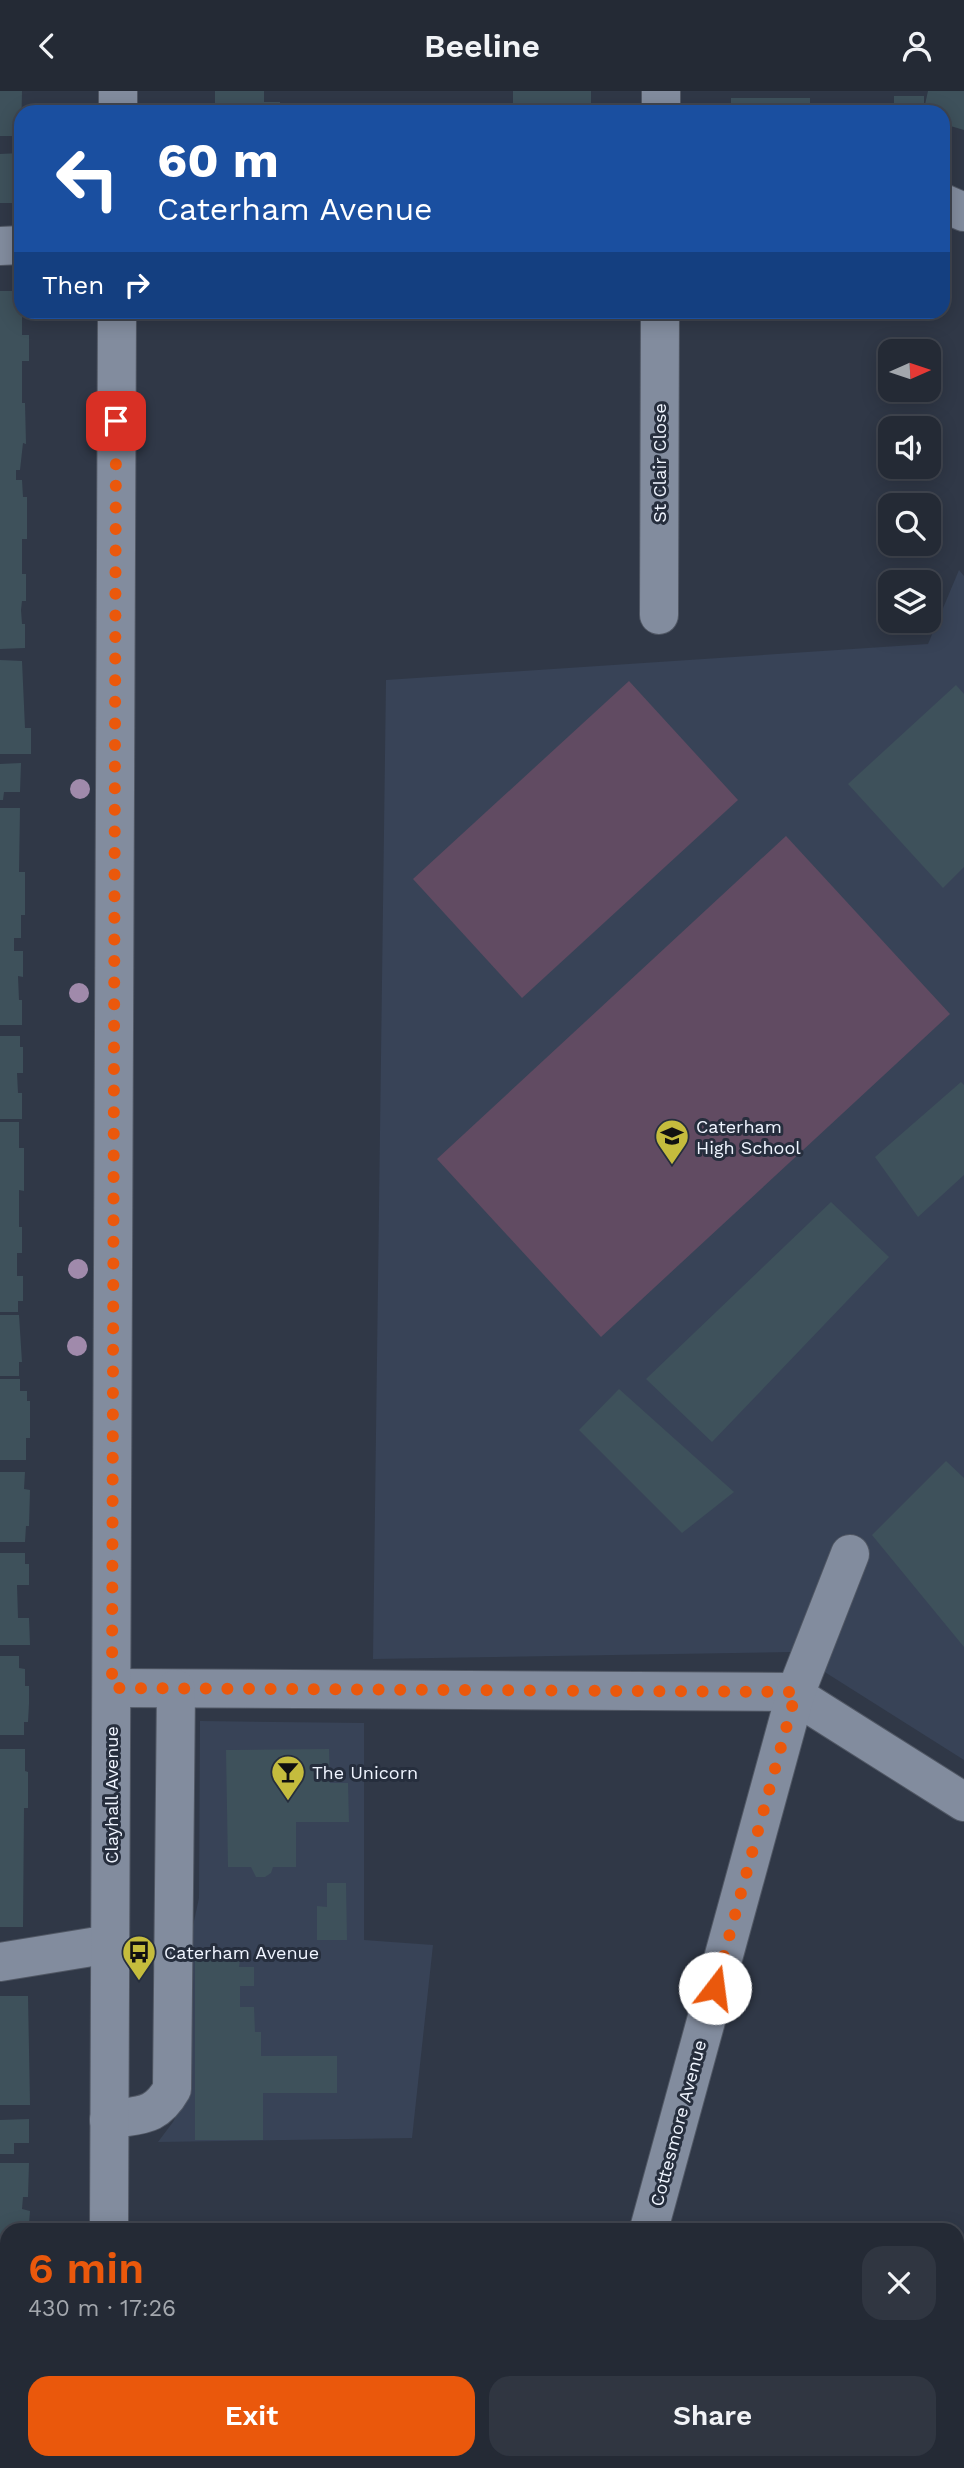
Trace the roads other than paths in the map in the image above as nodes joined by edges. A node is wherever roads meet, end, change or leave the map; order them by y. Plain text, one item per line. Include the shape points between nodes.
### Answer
1 (117, 319) edge
2 (660, 319) edge
3 (659, 615) dead end
4 (850, 1554) dead end
5 (112, 1688) junction
6 (176, 1689) junction
7 (796, 1692) junction
8 (964, 1802) edge
9 (110, 1944) junction
10 (0, 1962) edge
11 (109, 2120) junction
12 (109, 2223) edge
13 (651, 2223) edge

1 - 5 street, Clayhall Avenue
2 - 3 street, St Clair Close
4 - 7 street, Cottesmore Avenue
5 - 6 street
5 - 9 street, Clayhall Avenue
6 - 7 street
6 - 11 street via 172,2089 164,2104 147,2114
7 - 8 street
7 - 13 street, Cottesmore Avenue
9 - 10 street
9 - 11 street, Clayhall Avenue
11 - 12 street, Clayhall Avenue

